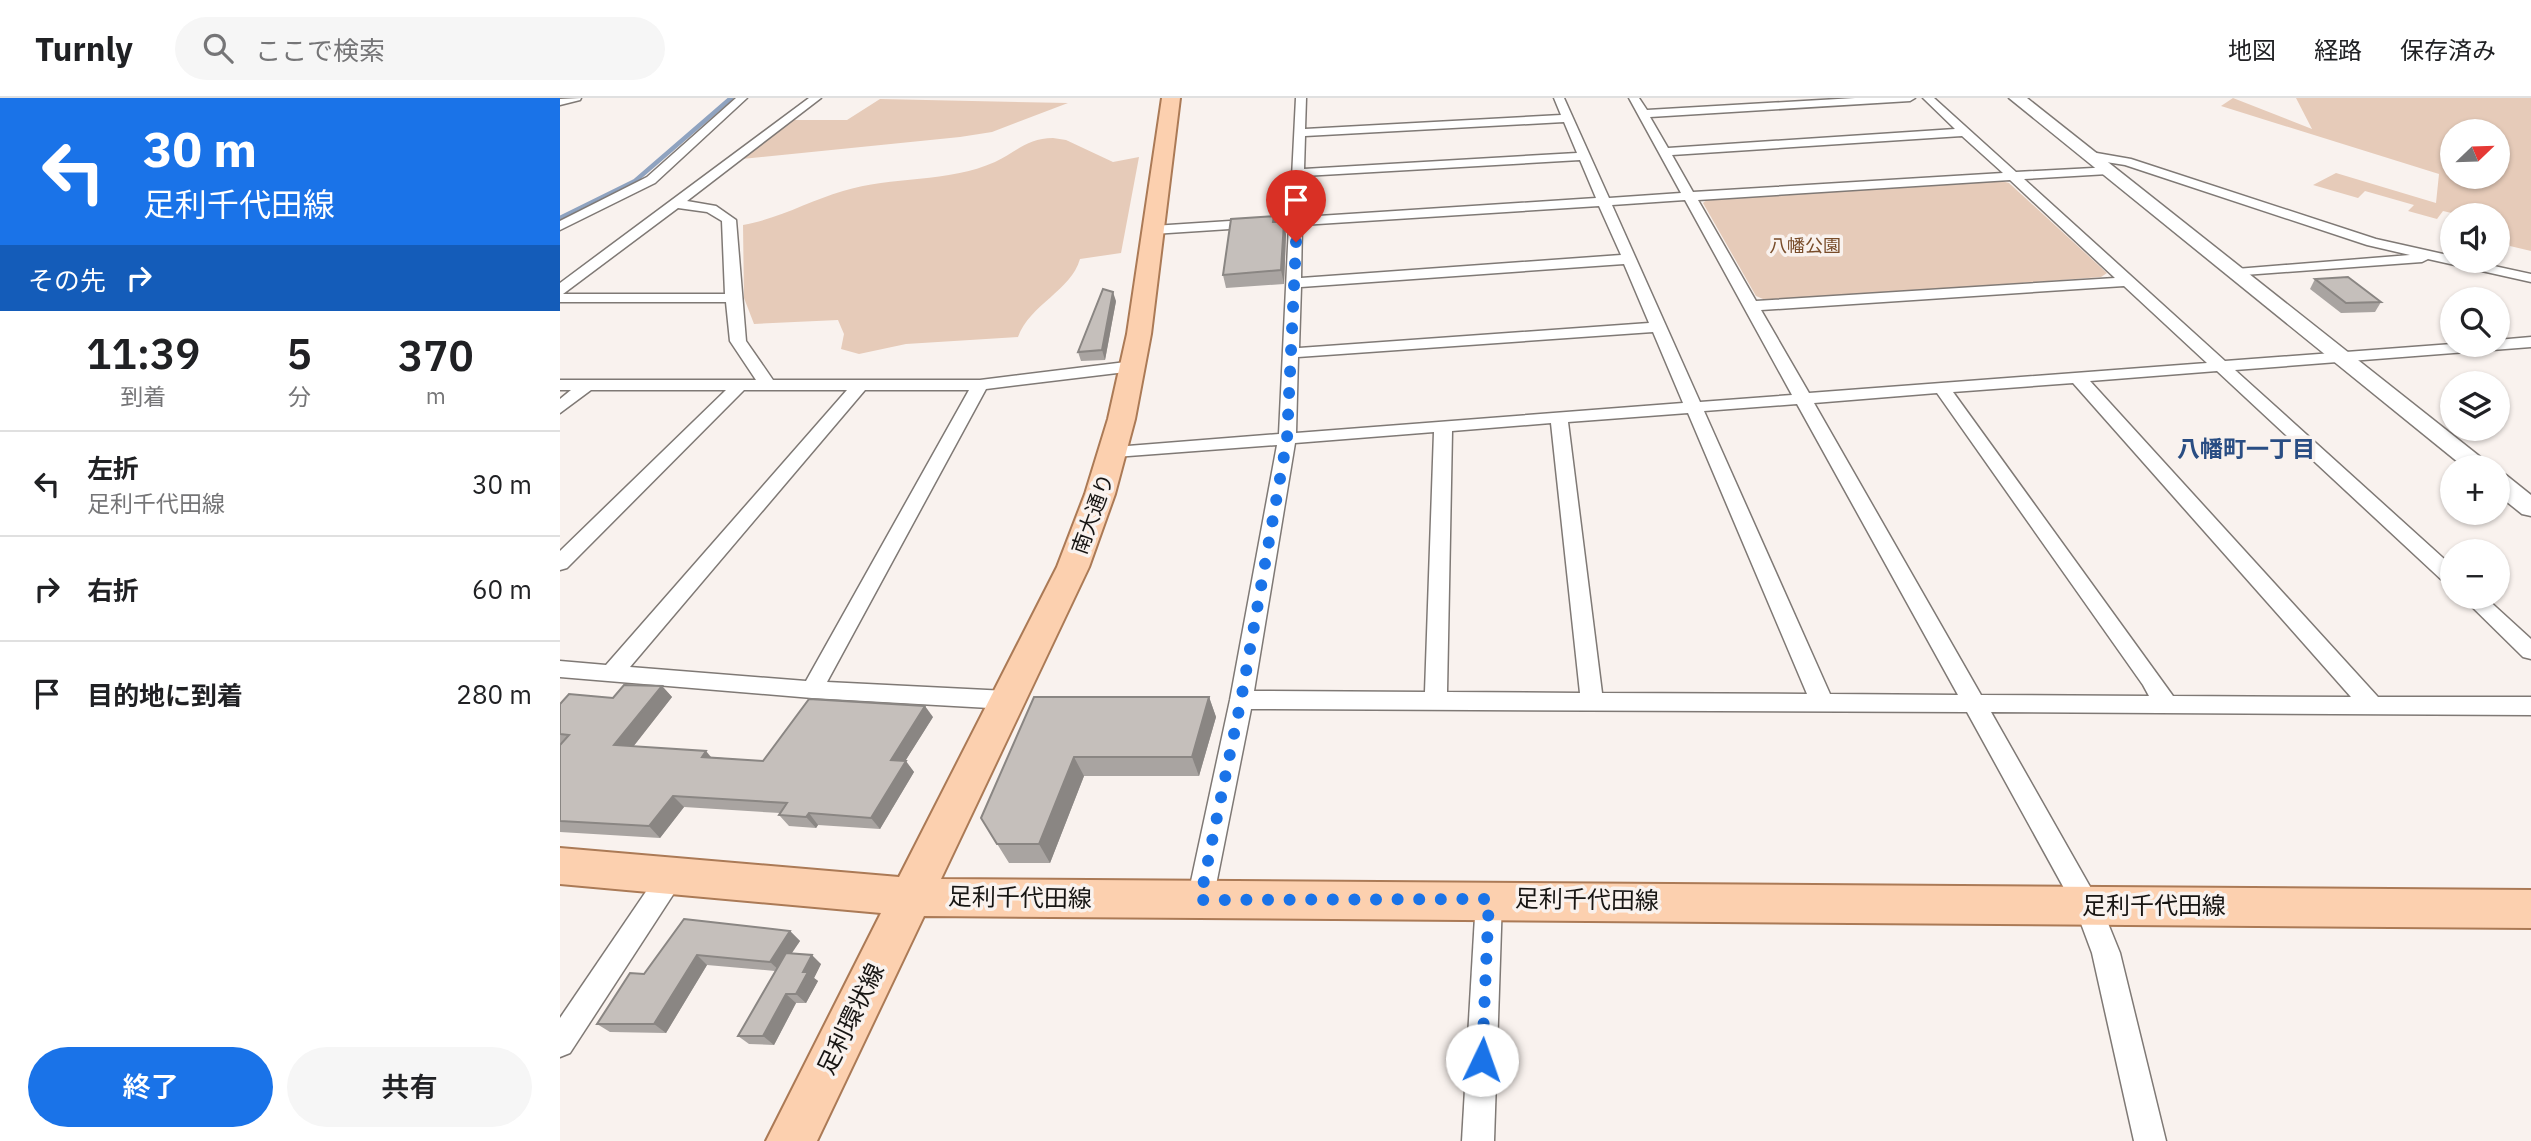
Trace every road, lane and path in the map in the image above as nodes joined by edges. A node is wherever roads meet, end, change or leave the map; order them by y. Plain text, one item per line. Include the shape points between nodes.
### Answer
1 (576, 98) edge
2 (742, 98) edge
3 (816, 98) edge
4 (1171, 98) edge
5 (1301, 98) edge
6 (1559, 98) edge
7 (1910, 98) edge
8 (1928, 98) edge
9 (2017, 98) edge
10 (560, 102) edge
11 (1639, 106) edge
12 (1568, 118) junction
13 (1966, 132) junction
14 (1300, 133) junction
15 (1664, 152) junction
16 (1585, 156) junction
17 (2090, 156) junction
18 (2108, 170) junction
19 (1299, 173) junction
20 (2013, 176) junction
21 (636, 190) junction
22 (668, 195) junction
23 (1689, 196) junction
24 (1605, 202) junction
25 (1297, 221) junction
26 (560, 226) edge
27 (1153, 230) junction
28 (2430, 256) junction
29 (2440, 258) edge
30 (1630, 259) junction
31 (2236, 273) junction
32 (2508, 273) edge
33 (2531, 278) edge
34 (2128, 281) junction
35 (1294, 283) junction
36 (560, 290) edge
37 (560, 298) edge
38 (734, 298) junction
39 (1752, 306) junction
40 (1659, 327) junction
41 (2531, 342) edge
42 (2510, 343) edge
43 (2510, 347) edge
44 (2440, 349) edge
45 (1291, 353) junction
46 (2531, 355) edge
47 (2341, 357) junction
48 (1134, 366) junction
49 (2221, 366) junction
50 (2077, 377) junction
51 (560, 385) edge
52 (740, 385) junction
53 (860, 385) junction
54 (980, 385) junction
55 (586, 386) junction
56 (768, 386) junction
57 (1942, 388) junction
58 (1803, 399) junction
59 (1694, 407) junction
60 (560, 408) edge
61 (1559, 418) junction
62 (1443, 427) junction
63 (1287, 439) junction
64 (1115, 452) junction
65 (2465, 455) edge
66 (2510, 491) edge
67 (2531, 508) edge
68 (560, 563) edge
69 (2440, 567) edge
70 (2485, 609) edge
71 (2531, 651) edge
72 (560, 669) edge
73 (612, 673) junction
74 (811, 690) junction
75 (1241, 700) junction
76 (1007, 701) junction
77 (1436, 701) junction
78 (1592, 701) junction
79 (1822, 702) junction
80 (1976, 703) junction
81 (2166, 704) junction
82 (2372, 705) junction
83 (2531, 706) edge
84 (560, 866) edge
85 (671, 876) junction
86 (912, 897) junction
87 (1489, 899) junction
88 (1200, 900) junction
89 (2088, 906) junction
90 (2531, 909) edge
91 (560, 1043) edge
92 (791, 1141) edge
93 (1478, 1141) edge
94 (2150, 1141) edge

1 - 10 street
2 - 21 street
3 - 22 street via 692,191
4 - 27 main road, 南大通り
5 - 14 street
6 - 12 street
7 - 11 street
8 - 13 street
9 - 17 street
11 - 15 street
12 - 14 street
12 - 16 street
13 - 15 street
13 - 20 street
14 - 19 street
15 - 23 street
16 - 19 street
16 - 24 street
17 - 18 street
17 - 28 street via 2127,162 2372,242
18 - 20 street
18 - 31 street
19 - 25 street
20 - 23 street
20 - 34 street
21 - 22 street
21 - 26 street
22 - 36 street
22 - 38 street via 722,212 729,220
23 - 24 street
23 - 39 street
24 - 25 street
24 - 30 street
25 - 27 street
25 - 35 street
27 - 48 main road, 南大通り
28 - 29 street
28 - 31 street via 2414,261
30 - 35 street
30 - 40 street
31 - 47 street
32 - 33 street
34 - 39 street
34 - 49 street
35 - 45 street
37 - 38 street
38 - 56 street via 738,341
39 - 58 street
40 - 45 street
40 - 59 street
41 - 42 street
43 - 46 street
44 - 47 street
45 - 63 street
47 - 49 street
47 - 65 street
48 - 54 street
48 - 64 main road, 南大通り
49 - 50 street
49 - 69 street
50 - 57 street
50 - 82 street
51 - 55 street
52 - 55 street
52 - 56 street
52 - 68 street
53 - 54 street
53 - 56 street
53 - 73 street
54 - 74 street
55 - 60 street
57 - 58 street
57 - 81 street
58 - 59 street
58 - 80 street
59 - 61 street
59 - 79 street
61 - 62 street
61 - 78 street
62 - 63 street
62 - 77 street
63 - 64 street
63 - 75 street
64 - 76 main road, 南大通り via 1073,567
66 - 67 street
70 - 71 street
72 - 73 street
73 - 74 street
74 - 76 street
75 - 77 street
75 - 88 street
76 - 86 main road, 南大通り
77 - 78 street
78 - 79 street
79 - 80 street
80 - 81 street
80 - 89 street
81 - 82 street
82 - 83 street
84 - 85 main road, 足利千代田線
85 - 86 main road, 足利千代田線
85 - 91 street
86 - 88 main road, 足利千代田線
86 - 92 main road, 足利環状線
87 - 88 main road, 足利千代田線
87 - 89 main road, 足利千代田線
87 - 93 street
89 - 90 main road, 足利千代田線
89 - 94 street via 2106,953

